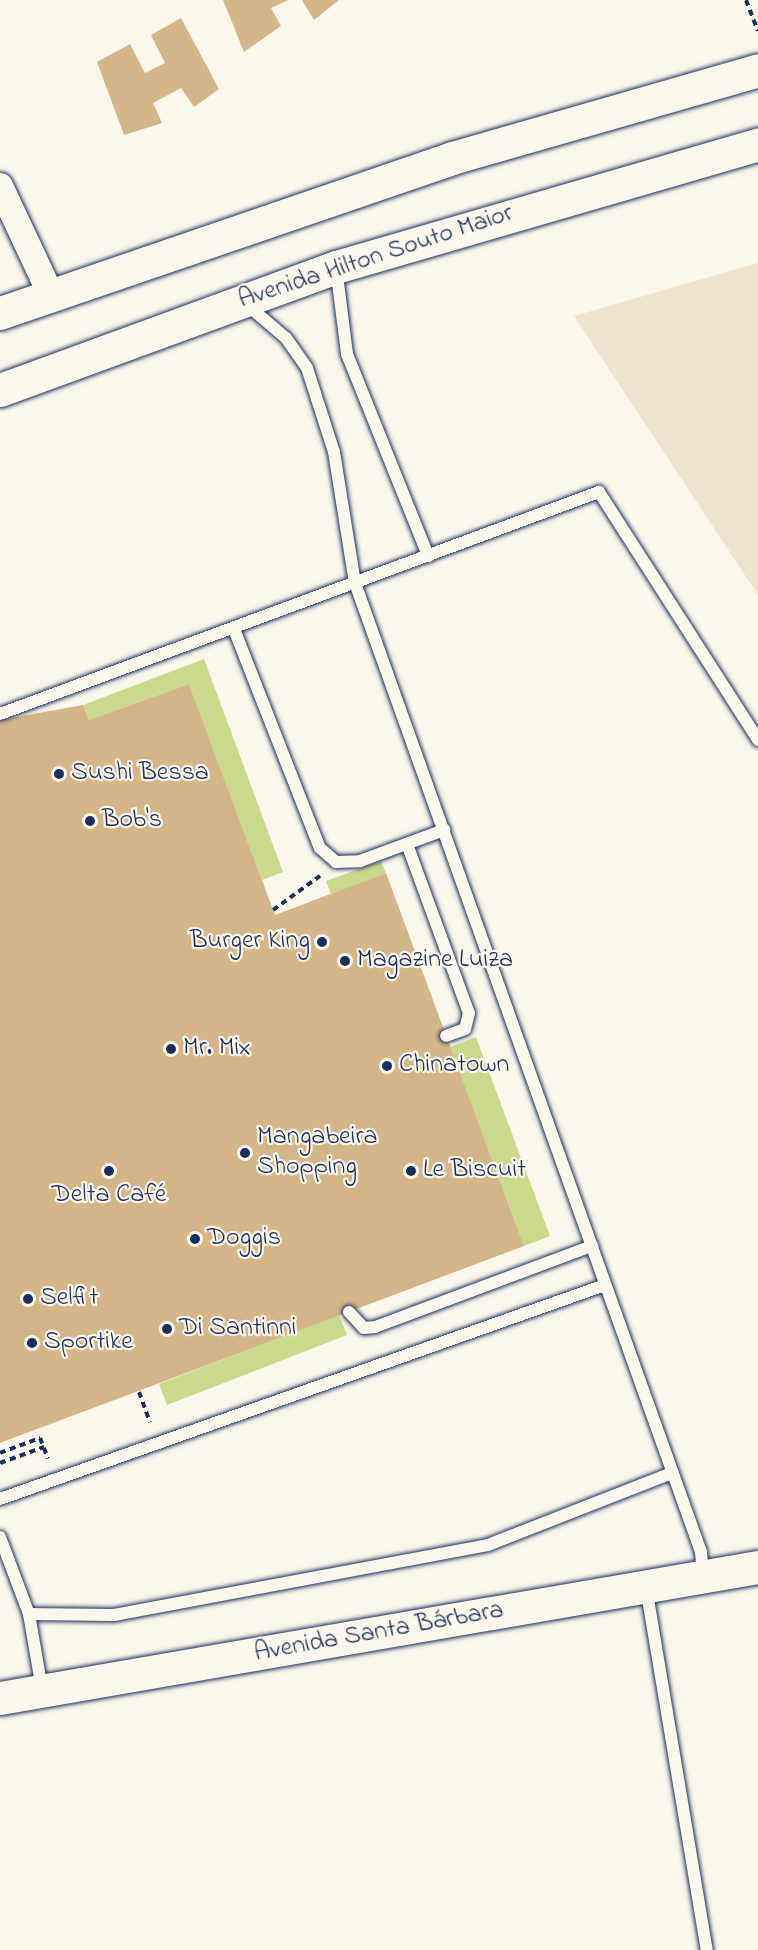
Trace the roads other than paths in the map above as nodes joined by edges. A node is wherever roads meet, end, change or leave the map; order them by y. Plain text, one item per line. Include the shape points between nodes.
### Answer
1 (758, 70) edge
2 (758, 144) edge
3 (0, 186) edge
4 (336, 267) junction
5 (51, 295) junction
6 (243, 301) junction
7 (0, 313) edge
8 (0, 390) edge
9 (428, 556) junction
10 (355, 584) junction
11 (234, 629) junction
12 (0, 714) edge
13 (758, 740) edge
14 (444, 830) junction
15 (407, 844) junction
16 (446, 1036) dead end
17 (592, 1246) junction
18 (605, 1285) junction
19 (349, 1312) dead end
20 (672, 1473) junction
21 (0, 1499) edge
22 (0, 1537) edge
23 (758, 1567) edge
24 (703, 1576) junction
25 (646, 1587) junction
26 (28, 1614) junction
27 (42, 1690) junction
28 (0, 1698) edge
29 (707, 1950) edge

1 - 5 main road via 452,158
2 - 4 main road, Avenida Hilton Souto Maior
3 - 5 street
4 - 6 main road, Avenida Hilton Souto Maior
4 - 9 lane via 347,354
5 - 7 main road
6 - 8 main road, Avenida Hilton Souto Maior
6 - 10 lane via 286,338 307,368 334,452
9 - 10 lane
9 - 13 lane via 599,492
10 - 11 lane
10 - 14 lane
11 - 12 lane
11 - 15 lane via 320,848 336,862 360,861
14 - 15 lane
14 - 17 lane
15 - 16 lane via 469,1013 465,1029
17 - 18 lane
17 - 19 lane via 375,1327 364,1328
18 - 20 lane
18 - 21 lane
20 - 24 lane via 701,1552
20 - 26 lane via 488,1545 114,1615
22 - 26 lane
23 - 24 main road, Avenida Santa Bárbara
24 - 25 main road, Avenida Santa Bárbara
25 - 27 main road, Avenida Santa Bárbara
25 - 29 lane
26 - 27 lane
27 - 28 main road, Avenida Santa Bárbara

